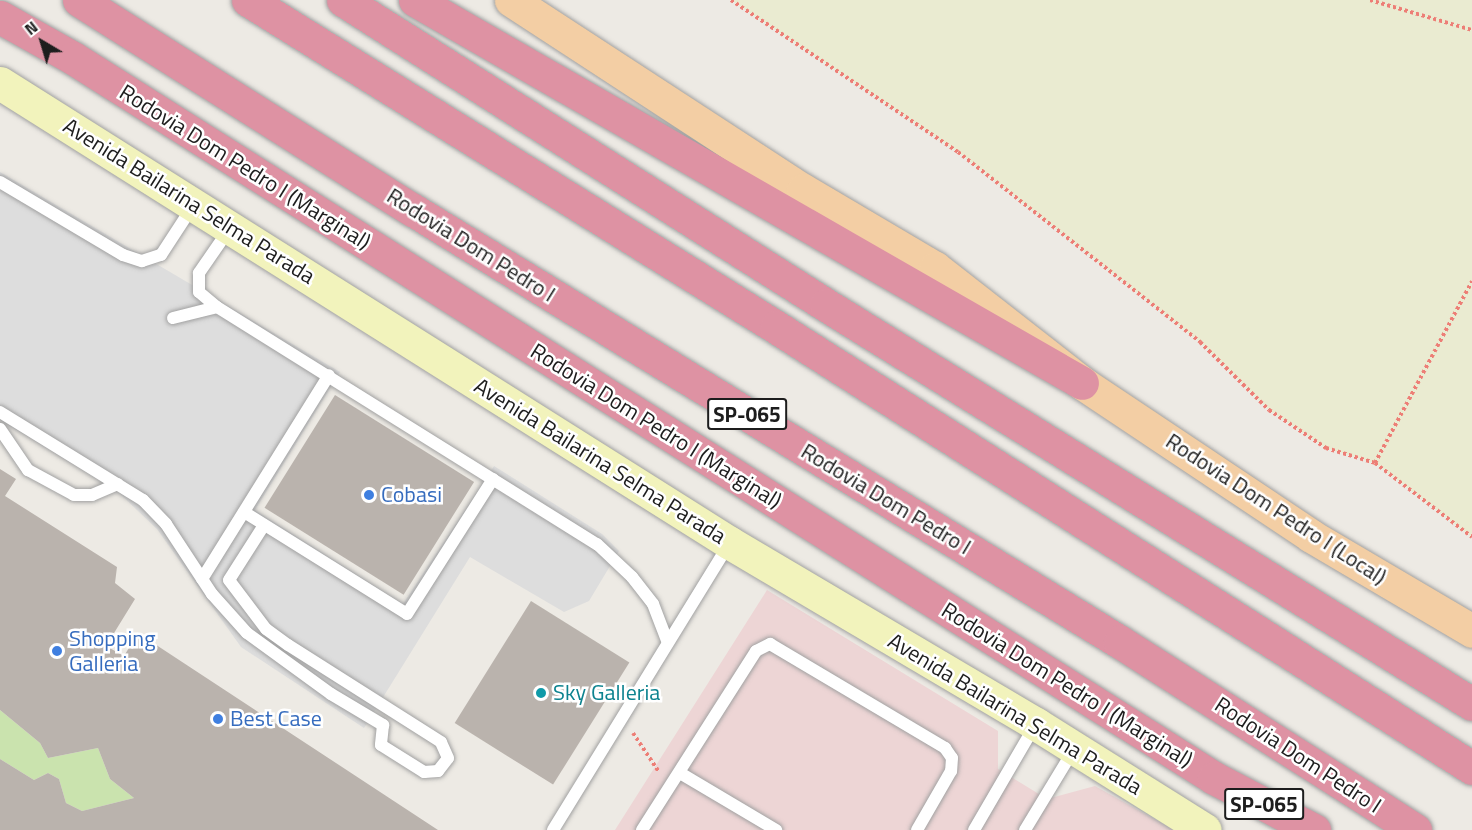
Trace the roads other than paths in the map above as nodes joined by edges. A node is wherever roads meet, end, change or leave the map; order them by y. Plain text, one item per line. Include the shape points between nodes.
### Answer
1 (79, 0) edge
2 (248, 0) edge
3 (344, 0) edge
4 (415, 0) edge
5 (511, 0) edge
6 (0, 17) edge
7 (0, 83) edge
8 (0, 182) edge
9 (195, 204) junction
10 (231, 228) junction
11 (217, 307) junction
12 (173, 318) dead end
13 (328, 375) junction
14 (1082, 383) junction
15 (0, 412) edge
16 (0, 429) edge
17 (493, 479) junction
18 (118, 484) junction
19 (244, 512) junction
20 (264, 525) junction
21 (730, 543) junction
22 (202, 579) junction
23 (1472, 631) edge
24 (667, 641) junction
25 (1472, 704) edge
26 (1035, 724) junction
27 (1074, 749) junction
28 (1472, 768) edge
29 (680, 773) junction
30 (1214, 778) junction
31 (553, 830) edge
32 (642, 830) edge
33 (776, 830) edge
34 (917, 830) edge
35 (974, 830) edge
36 (1024, 830) edge
37 (1205, 830) edge
38 (1274, 830) edge
39 (1314, 830) edge
40 (1415, 830) edge

1 - 40 highway, Rodovia Dom Pedro I / SP-065 via 423,216 1120,642
2 - 28 highway via 786,333
3 - 25 highway via 826,305
4 - 14 highway
5 - 14 main road, Rodovia Dom Pedro I (Local) via 803,190 935,268
6 - 30 highway, Rodovia Dom Pedro I (Marginal) / SP-065 via 73,58
7 - 9 street, Avenida Bailarina Selma Parada
8 - 9 lane via 123,255 142,261 160,255
9 - 10 street, Avenida Bailarina Selma Parada
10 - 11 lane via 199,273 199,292
10 - 21 street, Avenida Bailarina Selma Parada
11 - 12 lane
11 - 13 lane
13 - 17 lane
13 - 19 lane
14 - 23 main road, Rodovia Dom Pedro I (Local) via 1311,536
15 - 18 lane
16 - 18 lane via 27,470 74,495 92,495
17 - 20 lane via 407,614
17 - 24 lane via 597,544 632,577 653,604
18 - 22 lane via 153,509
19 - 20 lane
19 - 22 lane
20 - 22 lane via 229,580 273,634 326,672 441,742 448,758 438,771 424,772 381,745 383,725 268,651 247,633
21 - 24 lane
21 - 26 street, Avenida Bailarina Selma Parada
24 - 31 lane
26 - 27 street, Avenida Bailarina Selma Parada
26 - 35 lane
27 - 36 lane
27 - 37 street, Avenida Bailarina Selma Parada
29 - 32 lane
29 - 33 lane
29 - 34 lane via 756,651 770,644 945,748 952,758 951,771
30 - 38 highway
30 - 39 highway, Rodovia Dom Pedro I (Marginal) / SP-065

